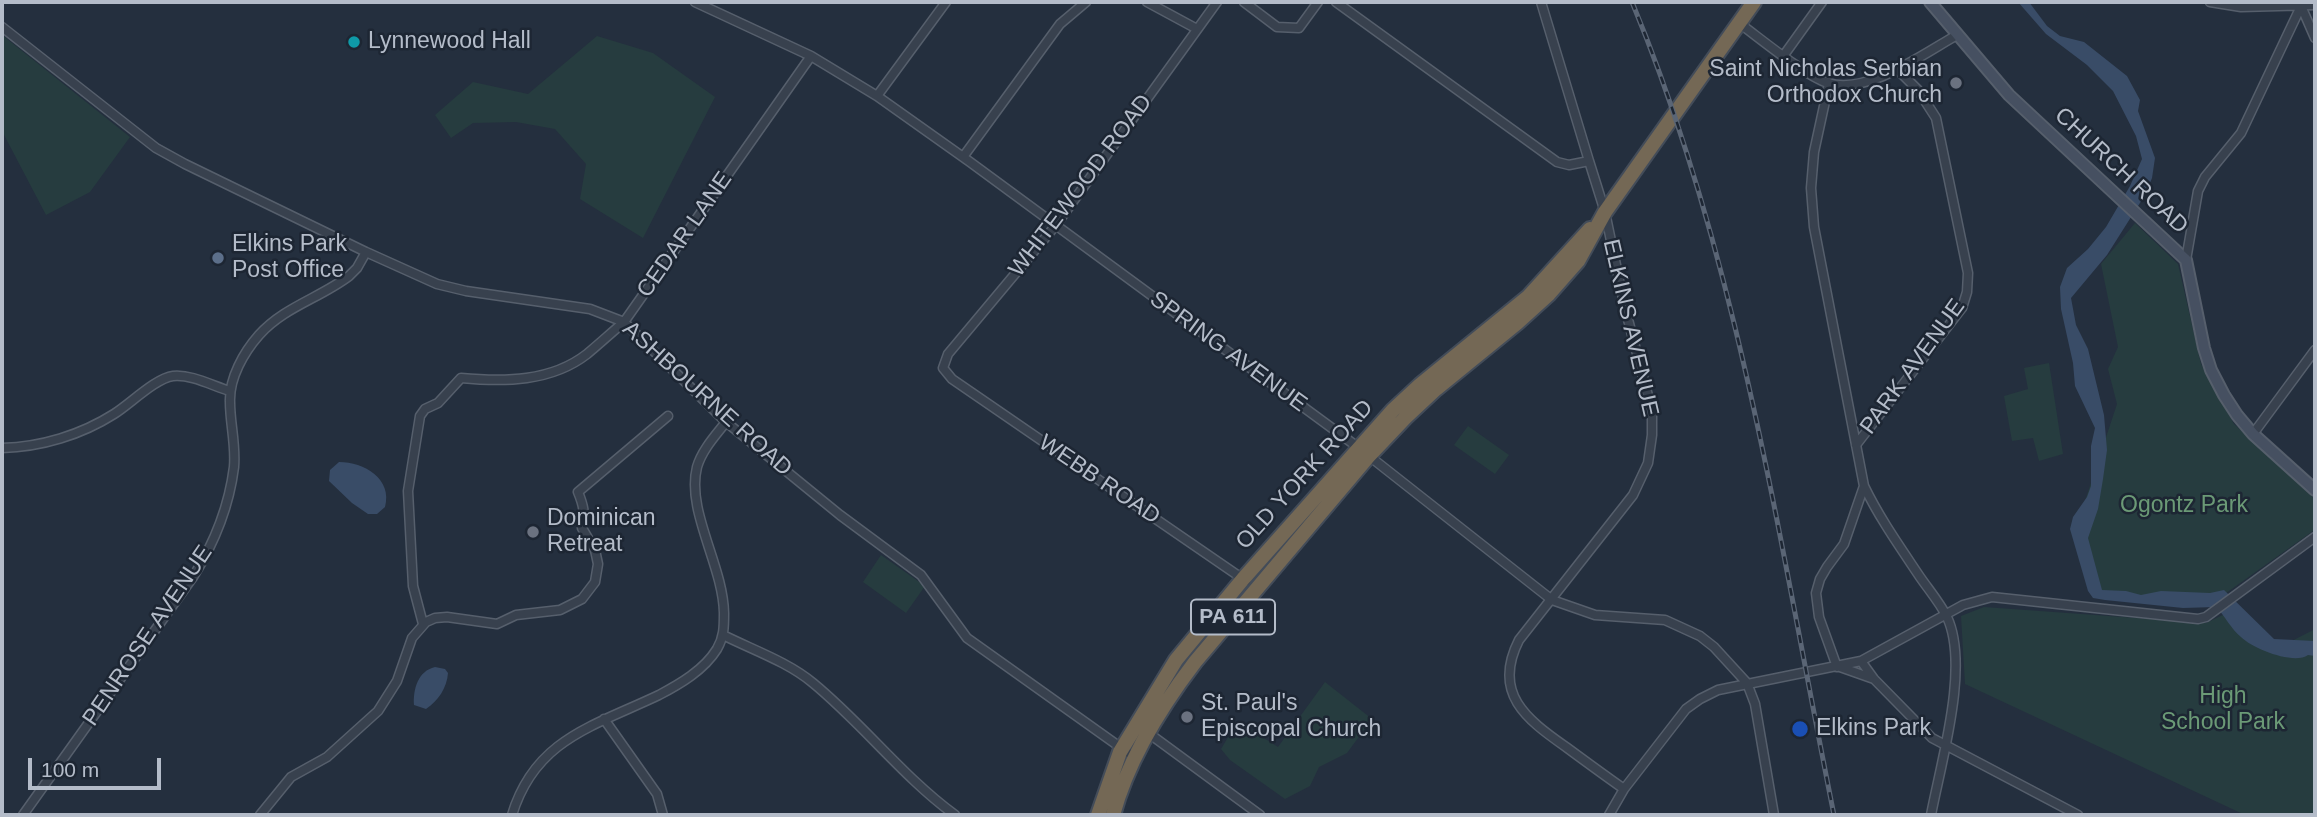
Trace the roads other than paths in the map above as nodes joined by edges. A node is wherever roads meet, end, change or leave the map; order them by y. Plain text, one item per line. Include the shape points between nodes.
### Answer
1 (695, 2) edge
2 (946, 2) edge
3 (1086, 2) edge
4 (1147, 2) edge
5 (1217, 2) edge
6 (1244, 2) edge
7 (1318, 2) edge
8 (1336, 2) edge
9 (1754, 2) edge
10 (1822, 2) edge
11 (1930, 2) edge
12 (2210, 2) edge
13 (1540, 3) edge
14 (2302, 4) edge
15 (2315, 5) edge
16 (1739, 23) junction
17 (2, 27) edge
18 (1197, 29) junction
19 (1956, 35) junction
20 (2315, 38) edge
21 (1784, 55) junction
22 (811, 56) junction
23 (1898, 69) junction
24 (1829, 83) junction
25 (877, 96) junction
26 (963, 157) junction
27 (1589, 161) junction
28 (1605, 212) junction
29 (1056, 225) junction
30 (366, 252) junction
31 (2186, 260) junction
32 (624, 322) junction
33 (2315, 350) edge
34 (943, 368) joint
35 (230, 391) junction
36 (668, 416) dead end
37 (726, 422) junction
38 (2253, 434) junction
39 (1856, 445) junction
40 (2, 448) edge
41 (1363, 453) junction
42 (1864, 486) junction
43 (2315, 490) edge
44 (2315, 537) edge
45 (1243, 579) junction
46 (1256, 590) junction
47 (1552, 600) junction
48 (1946, 615) junction
49 (423, 624) junction
50 (723, 635) junction
51 (1861, 661) junction
52 (1837, 667) junction
53 (1874, 679) junction
54 (1747, 683) junction
55 (604, 719) junction
56 (1142, 729) junction
57 (1944, 745) junction
58 (1122, 749) junction
59 (1134, 757) junction
60 (1624, 789) junction
61 (23, 815) edge
62 (260, 815) edge
63 (512, 815) edge
64 (663, 815) edge
65 (955, 815) edge
66 (1098, 815) edge
67 (1113, 815) edge
68 (1260, 815) edge
69 (1609, 815) edge
70 (1774, 815) edge
71 (1931, 815) edge
72 (2078, 815) edge

1 - 22 street, SPRING AVENUE
2 - 25 street
3 - 26 street via 1060,24
4 - 18 street
5 - 18 street, WHITEWOOD ROAD
6 - 7 street via 1277,27 1299,28
8 - 27 street via 1557,162
9 - 16 highway, OLD YORK ROAD / PA 611
10 - 21 street
11 - 19 street, CHURCH ROAD
12 - 14 street via 2241,7
13 - 27 street, ELKINS AVENUE
14 - 15 street
14 - 20 street
14 - 31 street via 2241,133 2198,191
16 - 21 street
16 - 28 highway, OLD YORK ROAD / PA 611
17 - 30 street, ASHBOURNE ROAD via 156,148
18 - 29 street, WHITEWOOD ROAD
19 - 23 street
19 - 31 street, CHURCH ROAD via 2009,95
21 - 24 street
22 - 25 street, SPRING AVENUE
22 - 32 street, CEDAR LANE
23 - 24 street via 1869,81
23 - 39 street, PARK AVENUE via 1936,118 1968,273 1967,292 1962,308
24 - 39 street via 1814,152 1812,201
25 - 26 street, SPRING AVENUE
26 - 29 street, SPRING AVENUE
27 - 28 street, ELKINS AVENUE
28 - 41 highway, OLD YORK ROAD / PA 611 via 1578,261 1549,294
28 - 47 street, ELKINS AVENUE via 1653,435 1648,463 1633,495
29 - 34 street, WHITEWOOD ROAD via 948,354
29 - 41 street, SPRING AVENUE
30 - 32 street, ASHBOURNE ROAD via 455,289 590,309
30 - 35 street, PENROSE AVENUE via 341,282 280,316 261,333 243,358
31 - 38 street, CHURCH ROAD via 2211,370
32 - 37 street, ASHBOURNE ROAD
32 - 49 street, CEDAR LANE via 585,356 560,370 529,379 461,378 419,416 408,491 413,586
33 - 38 street
34 - 45 street, WEBB ROAD via 951,379
35 - 40 street via 183,376 167,377 112,415 67,437
35 - 61 street, PENROSE AVENUE via 233,468 213,543
36 - 49 street via 578,492 583,504 582,528 597,556 595,582 582,599 560,610 516,615 497,624 447,617
37 - 50 street via 701,456 695,485 722,587
37 - 58 street, ASHBOURNE ROAD via 921,575 967,638
38 - 43 street, CHURCH ROAD
39 - 42 street, PARK AVENUE
41 - 45 highway, OLD YORK ROAD / PA 611
41 - 46 highway, OLD YORK ROAD / PA 611
41 - 47 street, SPRING AVENUE
42 - 48 street, PARK AVENUE via 1879,517
42 - 52 street via 1844,544 1816,593 1819,617
44 - 48 street via 2198,619 1992,597
45 - 46 street, WEBB ROAD
45 - 56 highway, OLD YORK ROAD / PA 611 via 1176,660
46 - 56 highway, OLD YORK ROAD / PA 611
47 - 54 street, SPRING AVENUE via 1595,615 1665,620 1682,626 1714,647
47 - 60 street, ELKINS AVENUE via 1513,652 1510,676 1516,701 1532,723
48 - 51 street
48 - 57 street, PARK AVENUE via 1955,640 1957,667
49 - 62 street via 412,638 390,696 378,711 327,757 291,777
50 - 55 street via 712,656 691,676
50 - 65 street via 814,683
51 - 52 street
51 - 53 street
52 - 53 street
52 - 54 street
53 - 57 street
54 - 60 street via 1718,690 1686,709
54 - 70 street, SPRING AVENUE via 1755,704
55 - 63 street via 564,740 544,757
55 - 64 street via 657,794
56 - 58 highway, OLD YORK ROAD / PA 611
56 - 59 highway, OLD YORK ROAD / PA 611
56 - 68 street
57 - 71 street, PARK AVENUE
57 - 72 street
58 - 59 street, ASHBOURNE ROAD
58 - 66 highway, OLD YORK ROAD / PA 611
59 - 67 highway, OLD YORK ROAD / PA 611
60 - 69 street

